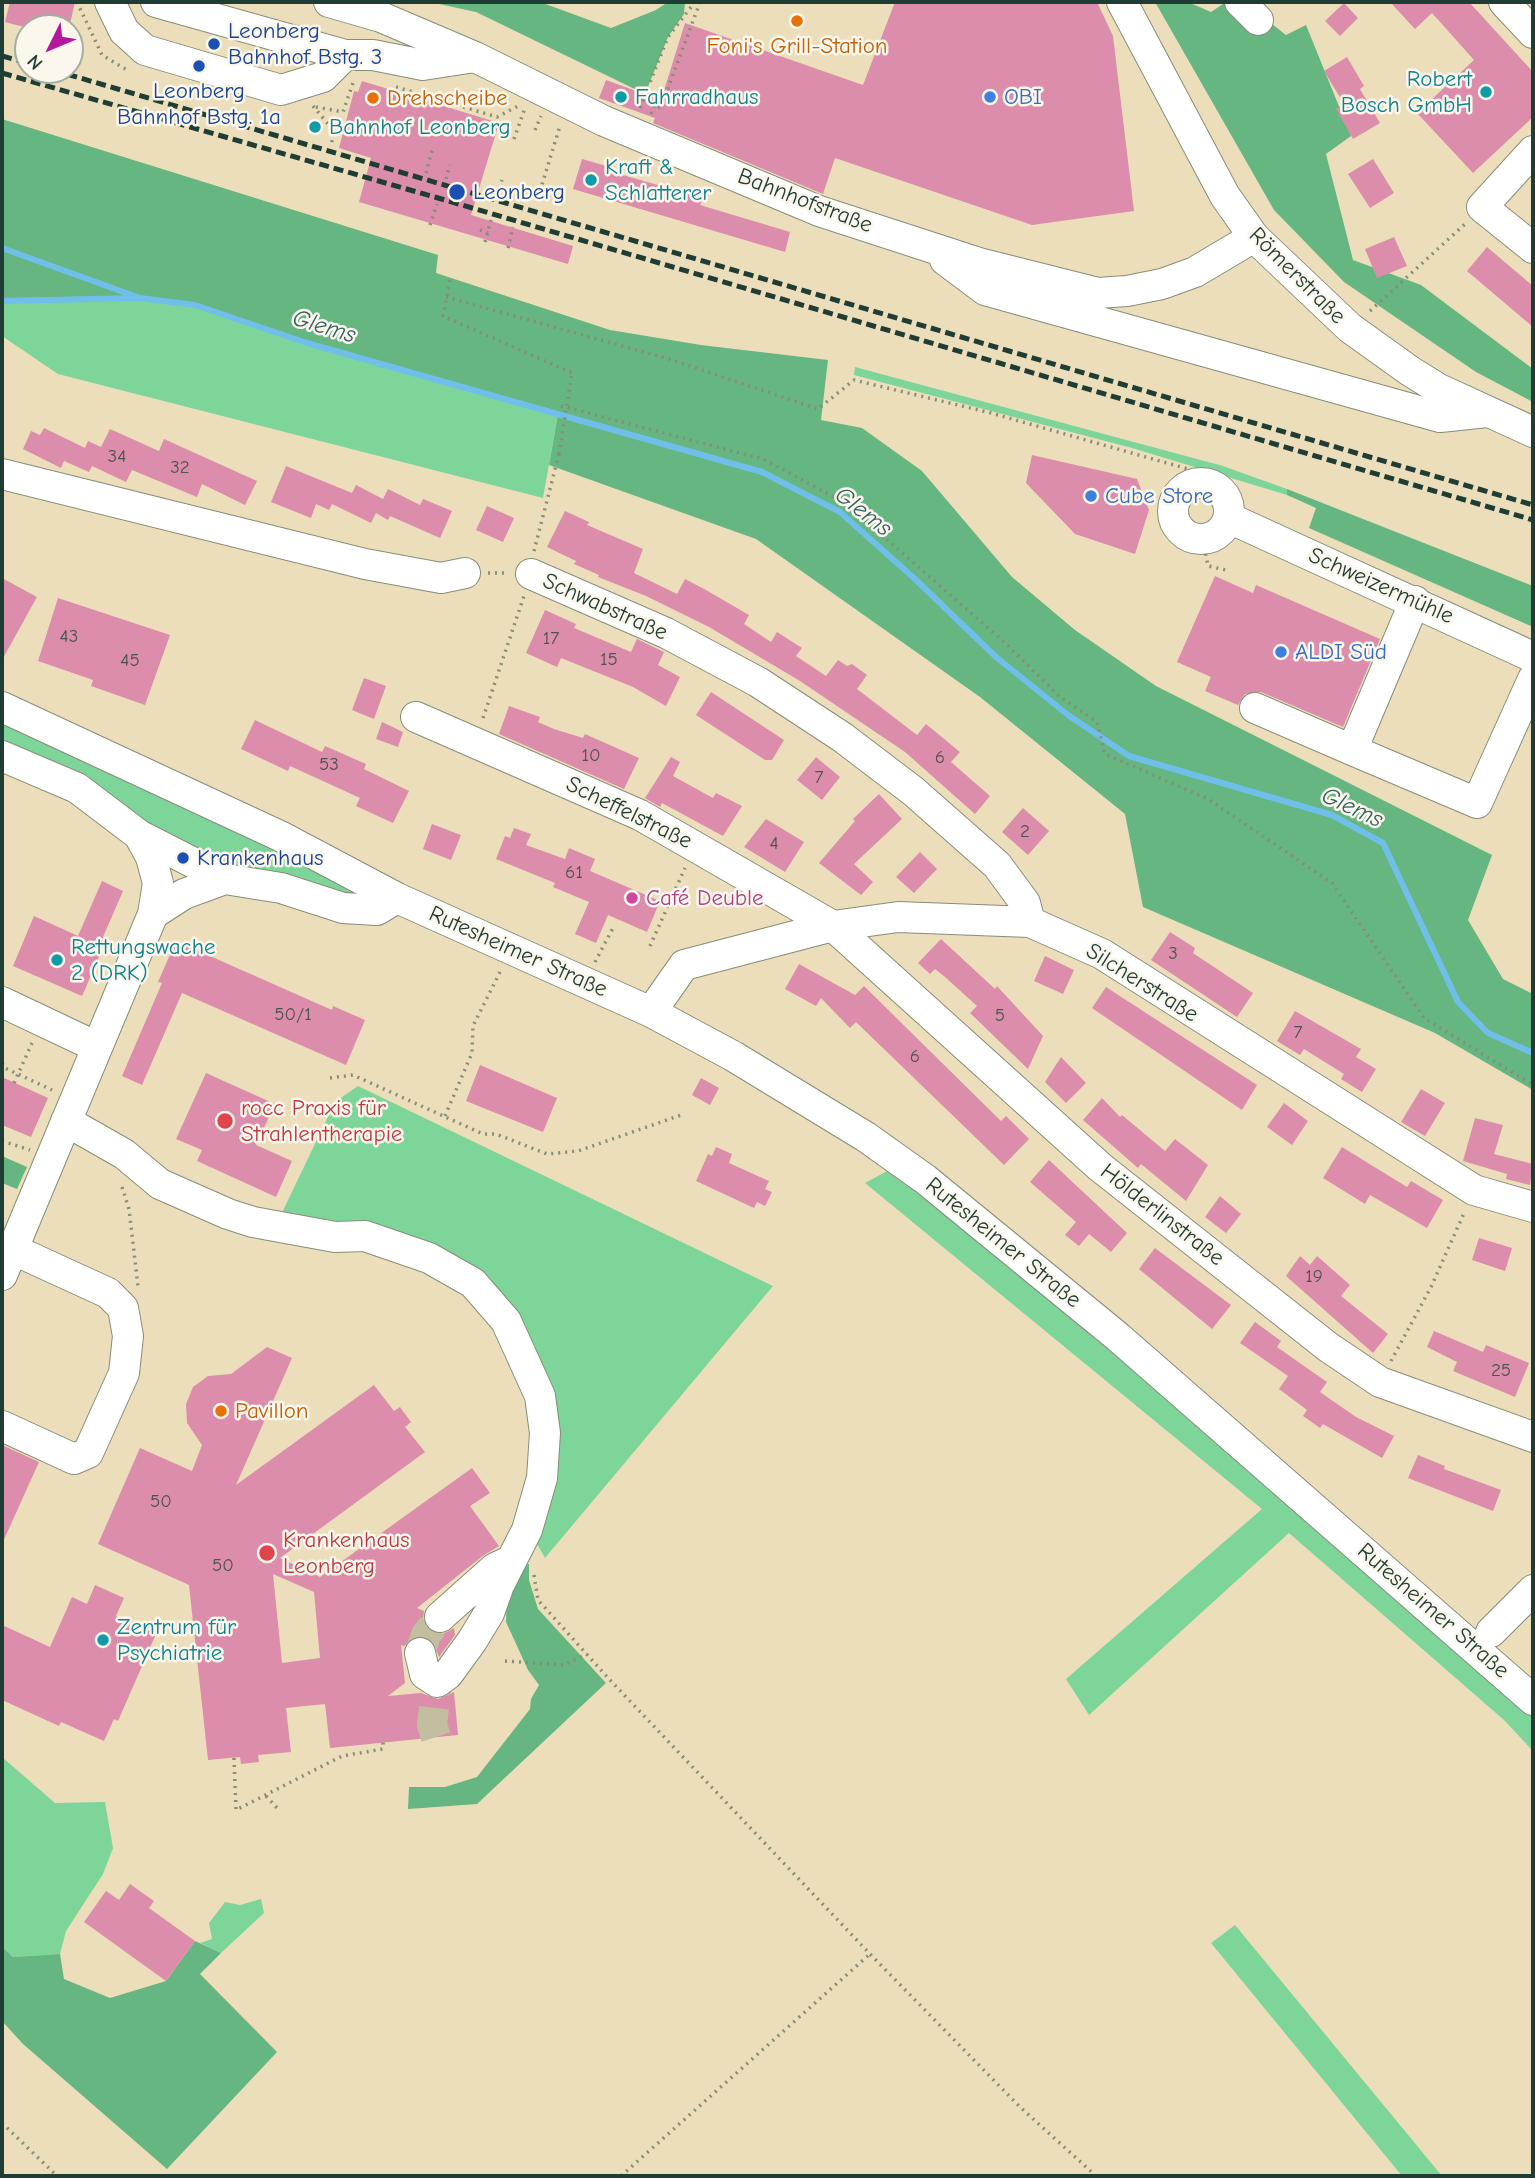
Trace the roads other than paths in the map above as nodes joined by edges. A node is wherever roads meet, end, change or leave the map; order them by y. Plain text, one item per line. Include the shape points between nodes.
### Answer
1 (110, 2) edge
2 (156, 2) edge
3 (329, 2) edge
4 (1122, 2) edge
5 (1504, 2) edge
6 (1533, 33) edge
7 (345, 55) junction
8 (475, 57) junction
9 (1533, 151) edge
10 (1254, 237) junction
11 (925, 245) junction
12 (1533, 248) edge
13 (1487, 412) junction
14 (1533, 432) edge
15 (2, 474) edge
16 (1229, 518) junction
17 (465, 573) road end
18 (531, 573) road end
19 (1415, 600) junction
20 (1533, 657) edge
21 (1533, 679) edge
22 (2, 706) edge
23 (1255, 708) dead end
24 (416, 718) dead end
25 (1352, 750) junction
26 (2, 756) edge
27 (139, 835) junction
28 (225, 879) junction
29 (397, 898) junction
30 (153, 914) junction
31 (1030, 922) junction
32 (833, 926) junction
33 (2, 1002) edge
34 (651, 1012) junction
35 (97, 1047) junction
36 (71, 1111) junction
37 (1533, 1207) edge
38 (7, 1262) edge
39 (2, 1426) edge
40 (1533, 1437) edge
41 (511, 1560) junction
42 (1533, 1590) edge
43 (440, 1617) tunnel mouth
44 (1491, 1632) dead end
45 (420, 1653) dead end
46 (1533, 1700) edge

1 - 7 street via 124,31 145,50 281,90 323,77
2 - 7 street
3 - 8 street, Bahnhofstraße
4 - 10 street, Römerstraße via 1225,196
5 - 6 street
7 - 8 street via 373,55 423,65
8 - 11 street, Bahnhofstraße via 604,121 762,181 819,211
9 - 12 street via 1482,207
10 - 11 street, Bahnhofstraße via 1215,263 1162,284 1097,293
10 - 13 street, Römerstraße via 1350,328 1410,372
11 - 13 street via 985,290 1440,417
13 - 14 street, Römerstraße
15 - 17 street via 365,564 441,578
16 - 16 street via 1224,494 1203,483 1185,488 1173,511 1185,535 1203,540 1220,533
16 - 19 street, Schweizermühle
18 - 31 street, Schwabstraße via 735,670 842,737 913,791 997,865 1025,904
19 - 20 street, Schweizermühle
19 - 25 street
21 - 25 street via 1476,803
22 - 29 street, Rutesheimer Straße via 280,836
23 - 25 street
24 - 32 street, Scheffelstraße via 587,790 696,845
26 - 27 street via 77,788
27 - 28 street
27 - 30 street via 158,883
28 - 29 street via 281,888 343,908 377,909
28 - 30 street via 184,894
29 - 34 street, Rutesheimer Straße
30 - 35 street
31 - 32 street, Silcherstraße via 898,917
31 - 37 street, Silcherstraße via 1102,954 1474,1190
32 - 34 street, Silcherstraße via 684,965
32 - 40 street, Hölderlinstraße via 1100,1167 1328,1347 1380,1382
33 - 35 street
34 - 46 street, Rutesheimer Straße via 733,1056 925,1179 1118,1337
35 - 36 street
36 - 38 street
36 - 41 street via 160,1184 200,1203 266,1225 335,1237 365,1236 396,1245 446,1266 484,1294 514,1335 544,1415 542,1478 527,1530
38 - 39 street via 108,1293 123,1308 128,1336 124,1373 88,1453 74,1458
41 - 43 street via 495,1568
41 - 45 street via 489,1613 448,1674 437,1682 425,1674
42 - 44 street

